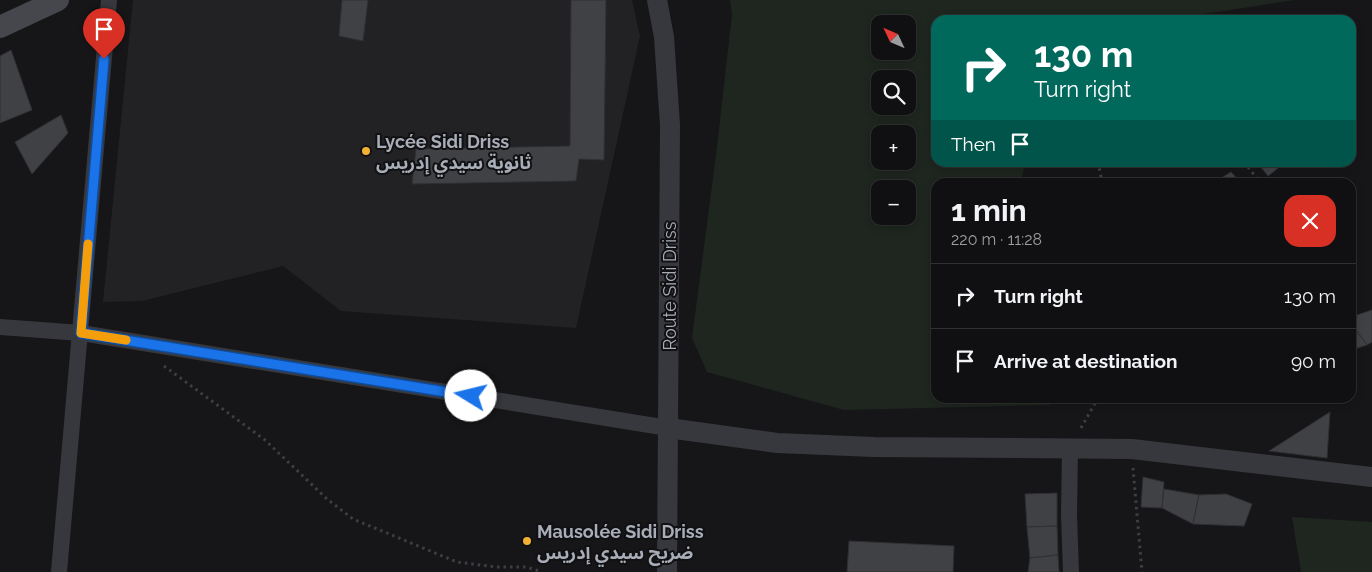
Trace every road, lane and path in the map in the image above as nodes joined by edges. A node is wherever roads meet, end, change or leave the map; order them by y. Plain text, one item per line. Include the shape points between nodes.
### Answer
1 (58, 0) edge
2 (109, 0) edge
3 (657, 0) edge
4 (0, 27) edge
5 (1248, 167) edge
6 (1257, 178) edge
7 (0, 326) edge
8 (81, 333) junction
9 (137, 342) junction
10 (1095, 403) edge
11 (668, 428) junction
12 (1070, 448) junction
13 (1132, 449) junction
14 (1372, 477) edge
15 (496, 567) junction
16 (59, 572) edge
17 (498, 572) edge
18 (542, 572) edge
19 (667, 572) edge
20 (1072, 572) edge
21 (1142, 572) edge

1 - 4 main road
2 - 8 street
3 - 11 street, Route Sidi Driss via 664,37 670,126
5 - 6 path
7 - 8 street
8 - 9 street
8 - 16 street
9 - 11 street
9 - 15 path via 265,440 353,519 457,562
10 - 12 path
11 - 12 street via 777,443 942,449
11 - 19 street, Route Sidi Driss
12 - 13 street
12 - 20 street
13 - 14 street
13 - 21 path
15 - 17 path
15 - 18 path

